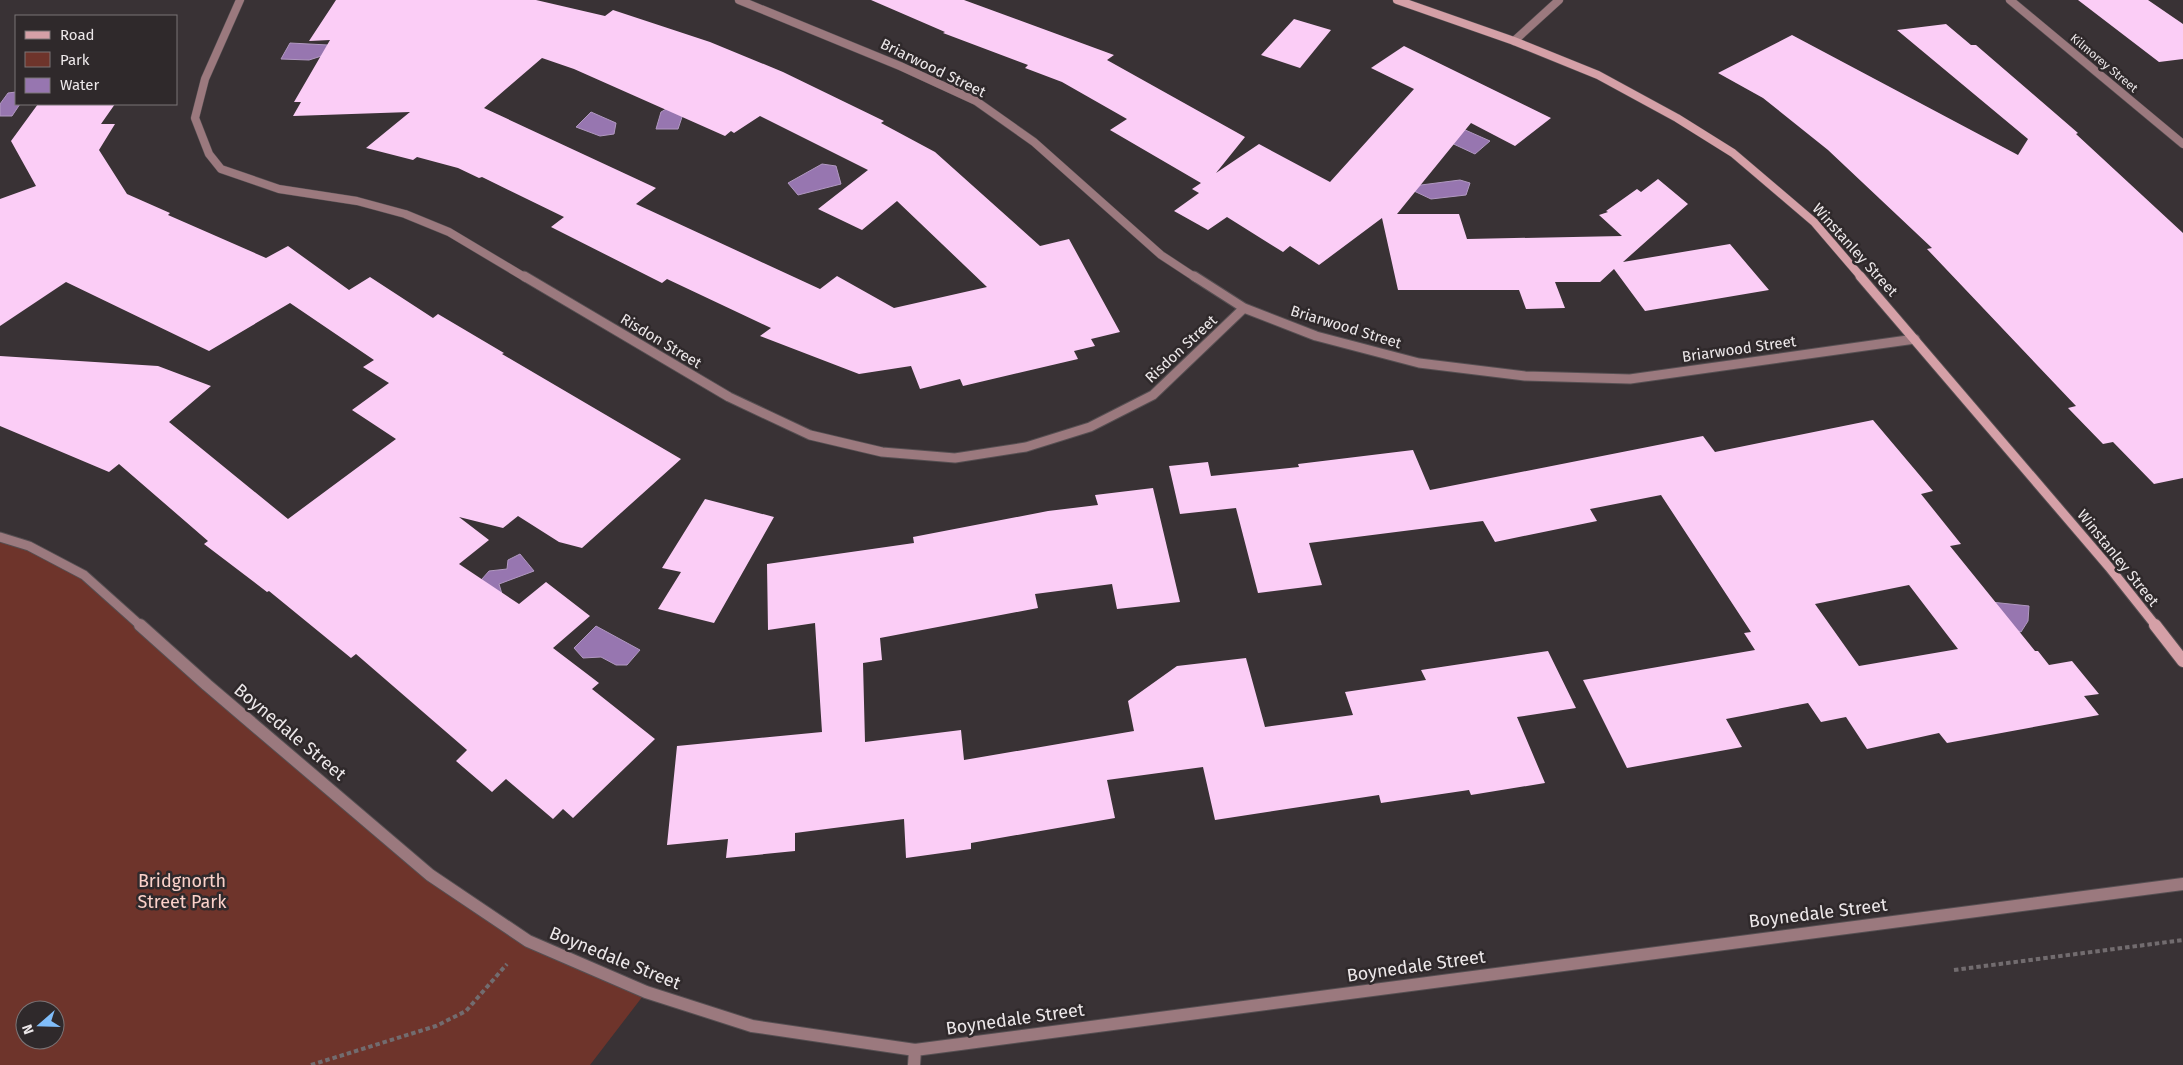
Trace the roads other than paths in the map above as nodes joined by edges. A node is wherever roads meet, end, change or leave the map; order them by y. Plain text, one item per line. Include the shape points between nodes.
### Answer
1 (240, 0) edge
2 (739, 0) edge
3 (1397, 0) edge
4 (1559, 0) edge
5 (2010, 0) edge
6 (1514, 40) junction
7 (2183, 144) edge
8 (1244, 308) junction
9 (1915, 339) junction
10 (0, 537) edge
11 (2183, 661) edge
12 (2183, 884) edge
13 (915, 1050) junction
14 (914, 1065) edge

1 - 8 street, Risdon Street via 206,79 195,118 209,154 221,169 279,189 358,201 404,214 449,232 729,397 810,435 882,452 955,458 1026,447 1090,427 1154,394
2 - 8 street, Briarwood Street via 976,101 1034,142 1161,255
3 - 6 street, Winstanley Street
4 - 6 street
5 - 7 street, Kilmorey Street
6 - 9 street, Winstanley Street via 1598,75 1733,153 1814,222
8 - 9 street, Briarwood Street via 1316,336 1420,363 1525,376 1630,379
9 - 11 street, Winstanley Street via 2109,567
10 - 13 street, Boynedale Street via 29,546 84,575 430,875 528,941 646,992 752,1026
12 - 13 street, Boynedale Street
13 - 14 street

